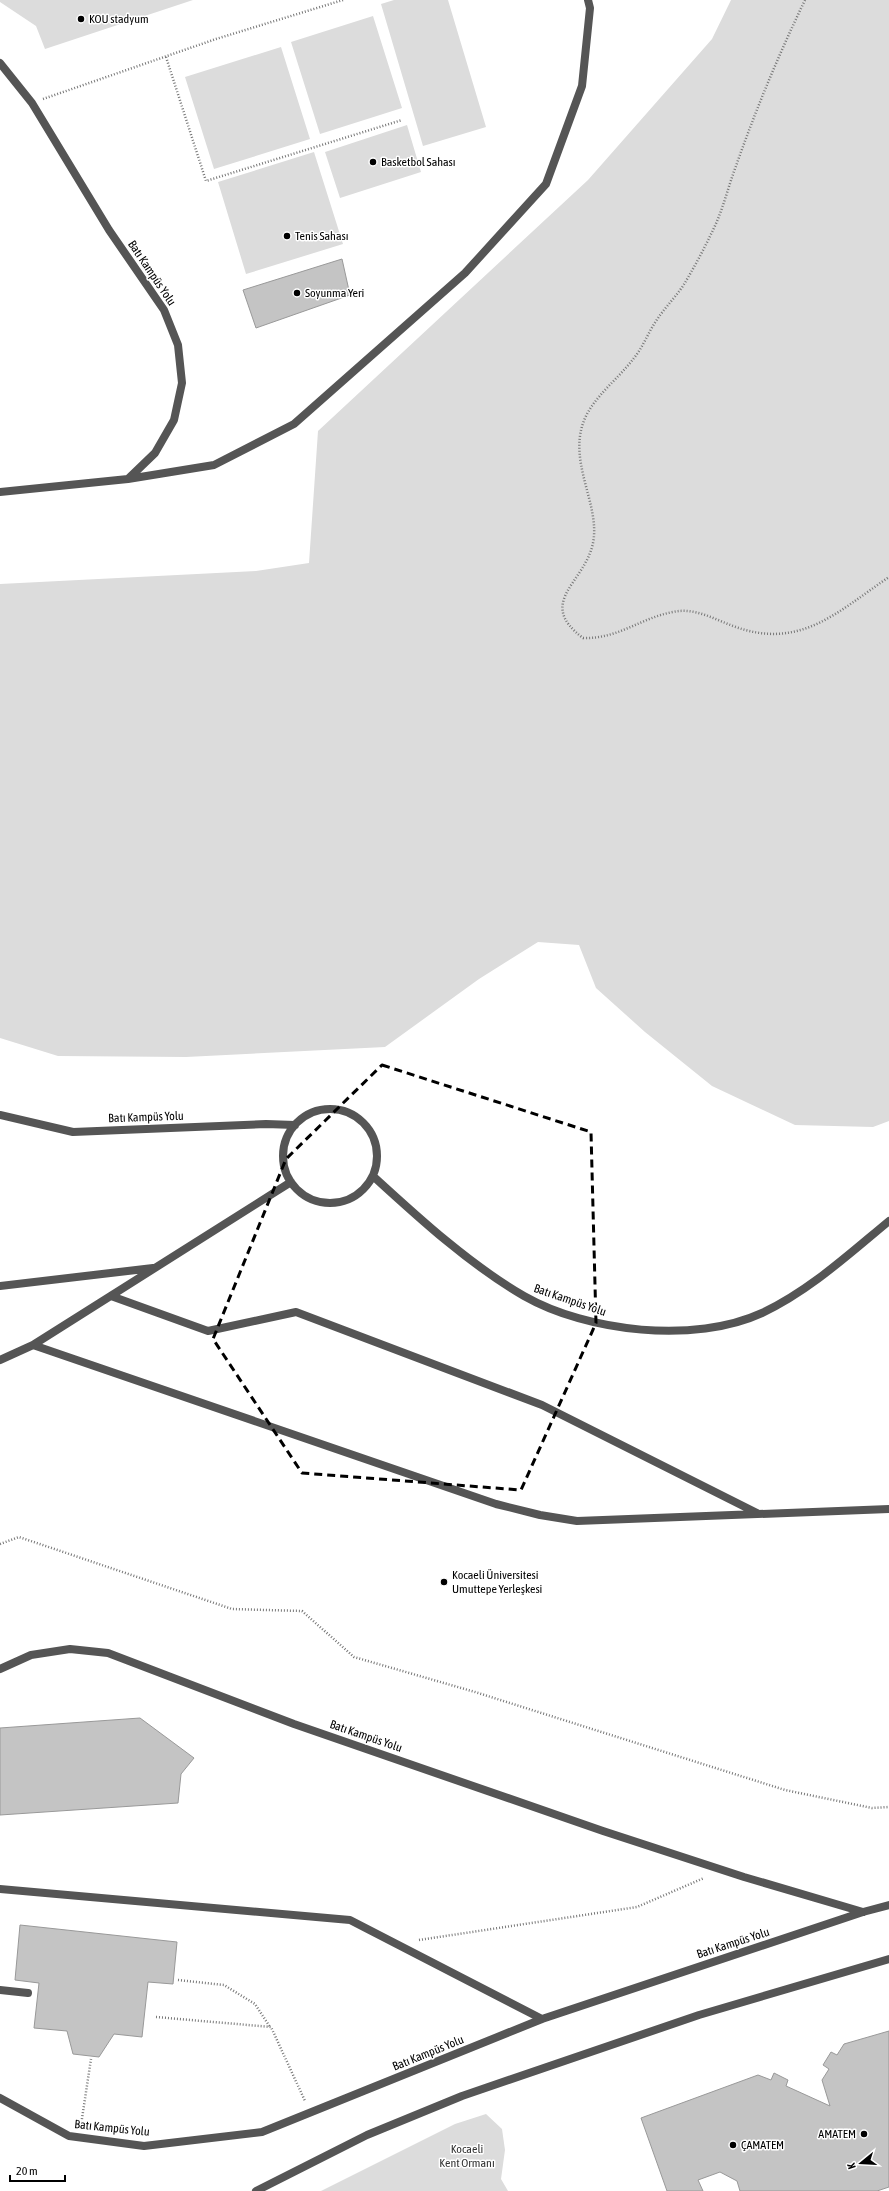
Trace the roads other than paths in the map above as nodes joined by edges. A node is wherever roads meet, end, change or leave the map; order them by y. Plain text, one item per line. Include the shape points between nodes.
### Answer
1 (588, 0) edge
2 (0, 63) edge
3 (128, 479) junction
4 (0, 492) edge
5 (0, 1115) edge
6 (295, 1125) junction
7 (373, 1176) junction
8 (291, 1182) junction
9 (889, 1221) edge
10 (156, 1268) junction
11 (0, 1286) edge
12 (111, 1296) junction
13 (33, 1345) junction
14 (2, 1358) edge
15 (889, 1509) edge
16 (758, 1513) junction
17 (0, 1669) edge
18 (0, 1889) edge
19 (889, 1905) edge
20 (863, 1912) junction
21 (889, 1959) edge
22 (0, 1990) edge
23 (28, 1993) dead end
24 (542, 2019) junction
25 (0, 2098) edge
26 (256, 2191) edge

1 - 3 street via 590,8 582,86 546,184 465,273 294,424 214,465
2 - 3 street, Batı Kampüs Yolu via 32,103 109,230 164,310 178,345 182,383 174,420 155,453
3 - 4 street
5 - 6 street, Batı Kampüs Yolu via 73,1132
6 - 7 street via 307,1115 322,1110 338,1110 353,1115 366,1125 374,1139 378,1155
6 - 8 street via 287,1138 283,1153 285,1168
7 - 8 street via 358,1195 345,1202 330,1204 314,1201 301,1194
7 - 9 street, Batı Kampüs Yolu via 430,1227 525,1297 600,1324 664,1332 730,1323 760,1313 794,1294
8 - 10 street
10 - 11 street
10 - 12 street
12 - 13 street
12 - 16 street via 208,1331 296,1312 542,1405
13 - 14 street
13 - 16 street via 496,1504 540,1515 577,1521
15 - 16 street
17 - 20 street, Batı Kampüs Yolu via 31,1655 62,1650 108,1653 294,1724 603,1831
18 - 24 street via 350,1920
19 - 20 street, Batı Kampüs Yolu
20 - 24 street, Batı Kampüs Yolu
21 - 26 street via 699,2015 462,2096 367,2135
22 - 23 street
24 - 25 street, Batı Kampüs Yolu via 262,2132 144,2146 70,2136

